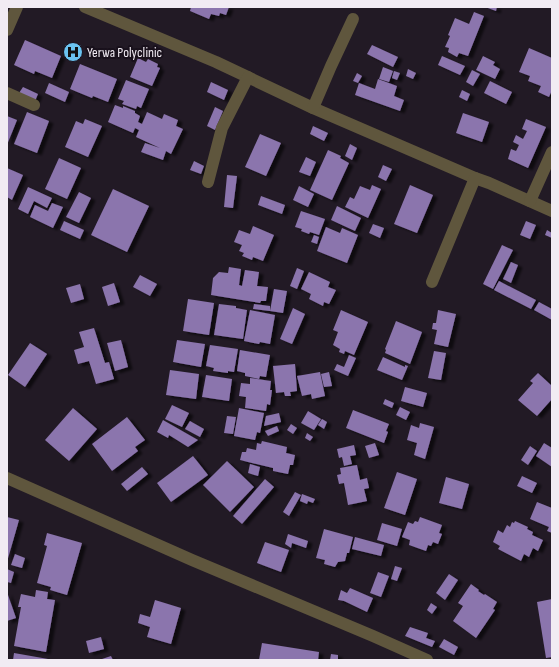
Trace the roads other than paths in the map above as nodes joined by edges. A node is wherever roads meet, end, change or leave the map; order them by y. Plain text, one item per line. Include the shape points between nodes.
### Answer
1 (17, 7) edge
2 (85, 7) edge
3 (105, 11) edge
4 (353, 18) dead end
5 (7, 30) edge
6 (248, 77) junction
7 (7, 93) edge
8 (34, 105) dead end
9 (313, 108) junction
10 (552, 152) edge
11 (475, 178) junction
12 (208, 182) dead end
13 (530, 201) junction
14 (552, 211) edge
15 (432, 282) dead end
16 (7, 478) edge
17 (427, 660) edge

1 - 5 street
2 - 3 street
3 - 6 street
4 - 9 street
6 - 9 street
6 - 12 street via 222,128
7 - 8 street
9 - 11 street
10 - 13 street
11 - 13 street
11 - 15 street
13 - 14 street
16 - 17 street

